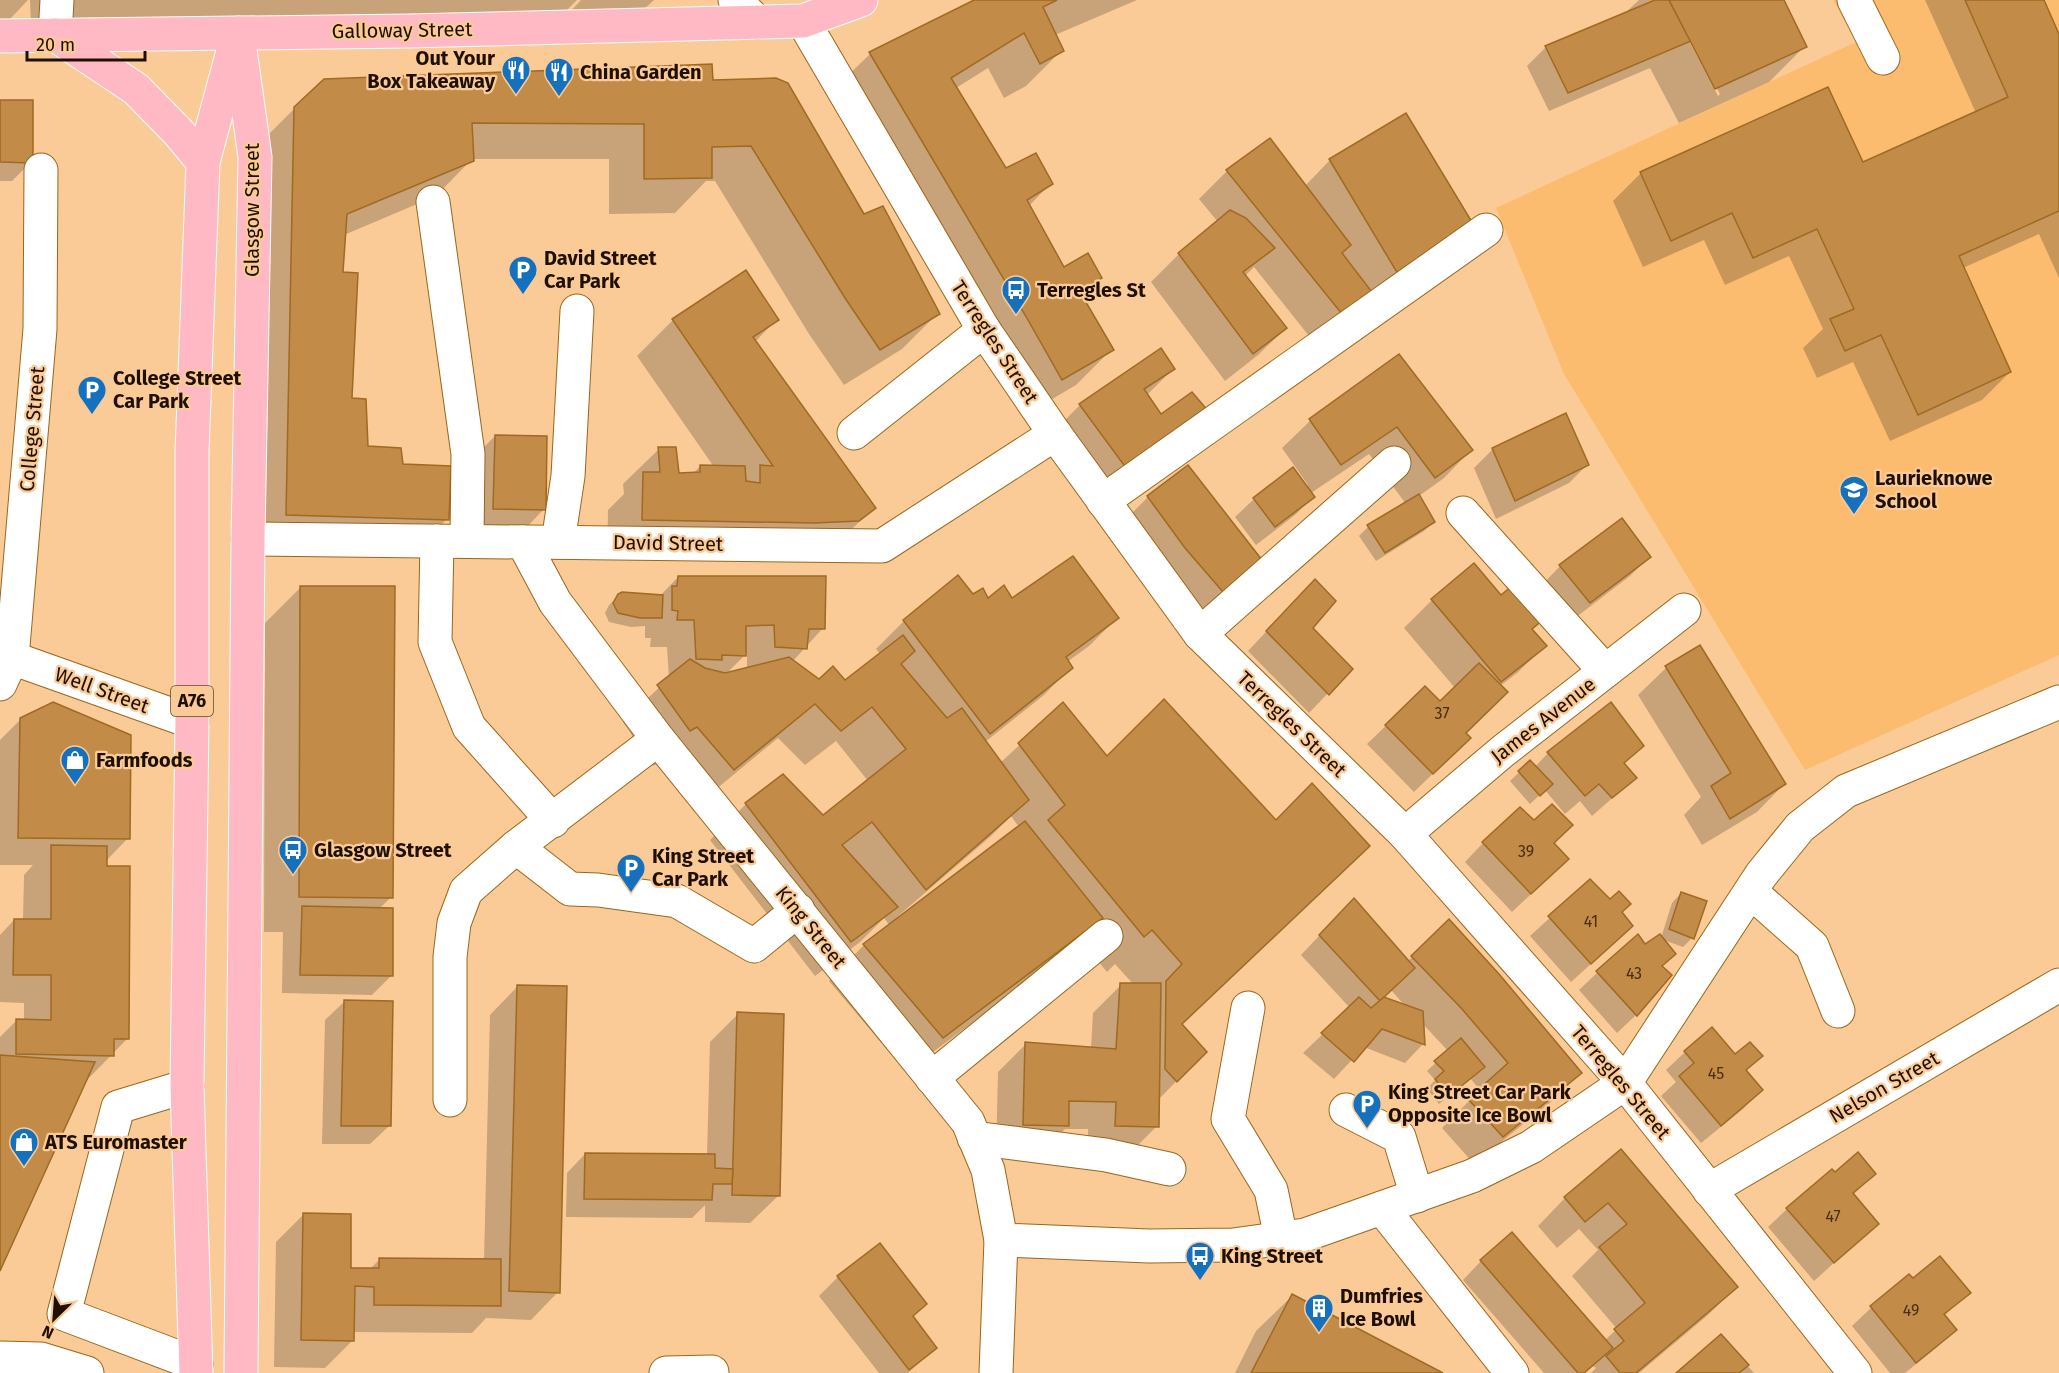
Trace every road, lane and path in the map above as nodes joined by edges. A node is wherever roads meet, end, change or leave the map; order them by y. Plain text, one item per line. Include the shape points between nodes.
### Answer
1 (57, 0) edge
2 (861, 0) edge
3 (1854, 0) edge
4 (746, 11) edge
5 (803, 21) junction
6 (238, 33) junction
7 (55, 35) junction
8 (0, 36) edge
9 (1883, 58) dead end
10 (203, 162) junction
11 (41, 170) dead end
12 (433, 202) dead end
13 (1486, 230) dead end
14 (578, 311) dead end
15 (984, 330) junction
16 (854, 433) dead end
17 (1055, 434) junction
18 (1394, 463) dead end
19 (1103, 501) junction
20 (1463, 513) dead end
21 (248, 539) junction
22 (452, 541) junction
23 (524, 542) junction
24 (558, 542) junction
25 (1684, 610) dead end
26 (1200, 634) junction
27 (6, 671) edge
28 (1605, 672) junction
29 (2059, 702) edge
30 (192, 722) junction
31 (658, 739) junction
32 (553, 821) junction
33 (1405, 834) junction
34 (516, 847) junction
35 (1750, 892) junction
36 (798, 910) junction
37 (1106, 936) dead end
38 (2059, 985) edge
39 (1248, 1008) dead end
40 (1838, 1011) dead end
41 (932, 1078) junction
42 (1625, 1083) junction
43 (188, 1086) junction
44 (450, 1100) dead end
45 (1346, 1110) dead end
46 (974, 1138) junction
47 (1169, 1169) dead end
48 (1709, 1190) junction
49 (1417, 1196) junction
50 (1382, 1208) junction
51 (1281, 1238) junction
52 (1001, 1240) junction
53 (0, 1358) edge
54 (196, 1368) edge
55 (712, 1372) edge
56 (87, 1373) edge
57 (241, 1373) edge
58 (666, 1373) edge
59 (996, 1373) edge
60 (1512, 1373) edge
61 (1855, 1373) edge

1 - 7 street
2 - 5 main road, Galloway Street
3 - 9 street
4 - 5 main road, Galloway Street
4 - 6 main road, Galloway Street
5 - 15 street, Terregles Street
6 - 7 main road, Galloway Street
6 - 10 main road, A76
6 - 21 main road, Glasgow Street via 255,158
7 - 8 main road, Galloway Street
7 - 10 main road via 135,89
10 - 30 main road, A76 via 192,452
11 - 27 street, College Street via 40,329
12 - 22 street via 468,454
13 - 19 street
14 - 24 street via 568,476
15 - 16 street
15 - 17 street, Terregles Street
17 - 19 street, Terregles Street
17 - 24 street, David Street via 882,546
18 - 26 street
19 - 26 street, Terregles Street
20 - 28 street
21 - 22 street, David Street
21 - 57 main road, Glasgow Street
22 - 23 street, David Street
22 - 32 street via 435,642 469,728
23 - 24 street, David Street
23 - 31 street, King Street via 555,602
25 - 28 street, James Avenue
26 - 33 street, Terregles Street
27 - 30 street, Well Street
28 - 33 street, James Avenue
29 - 35 street via 1846,791 1800,827
30 - 43 main road, A76
31 - 32 street
31 - 36 street, King Street
32 - 34 street
33 - 42 street, Terregles Street
34 - 36 street via 570,889 677,901 754,946
34 - 44 street via 466,891 454,922 450,957
35 - 40 street via 1812,946
35 - 42 street
36 - 41 street, King Street
37 - 41 street
38 - 48 street, Nelson Street
39 - 51 street via 1228,1119 1270,1190
41 - 46 street, King Street via 968,1122
42 - 48 street, Terregles Street
42 - 49 street via 1531,1147 1472,1176
43 - 54 main road, A76
43 - 54 street via 118,1107 63,1314
45 - 49 street via 1399,1137
46 - 47 street via 1106,1155
46 - 52 street, King Street via 988,1170
48 - 61 street, Terregles Street
49 - 50 street
50 - 51 street via 1305,1235
50 - 60 street
51 - 52 street via 1233,1245 1149,1246
52 - 59 street, King Street
53 - 56 street via 41,1359
55 - 58 street

